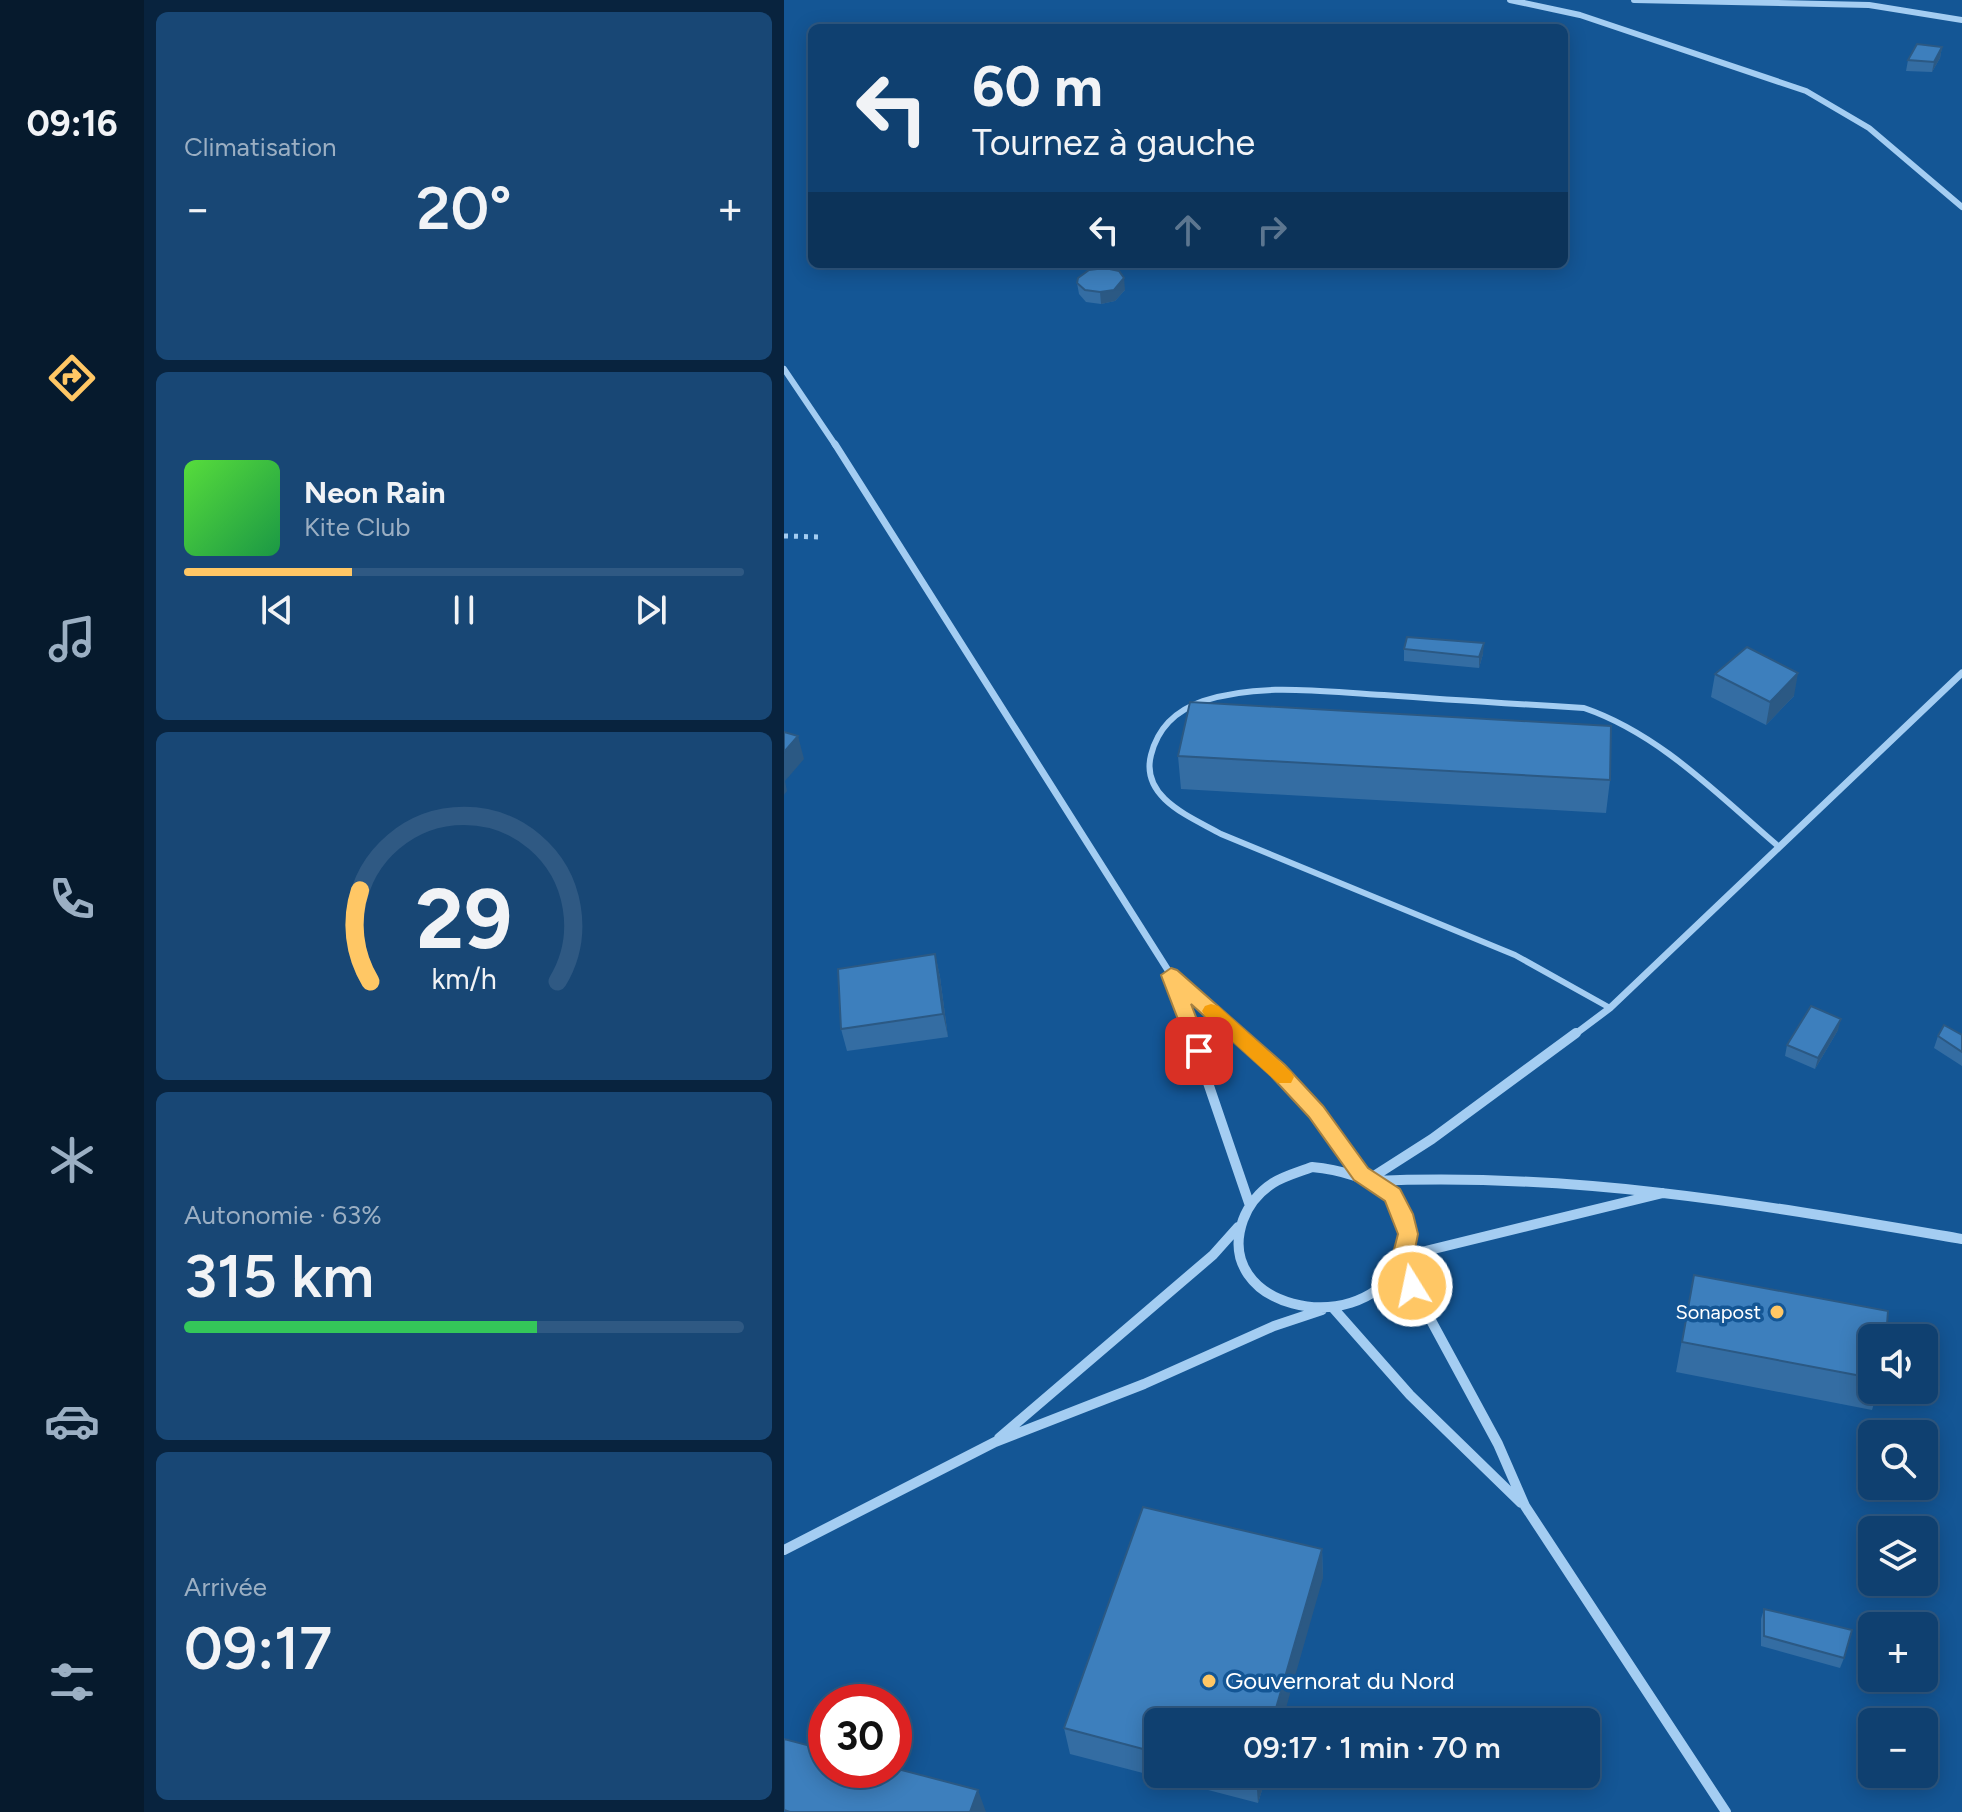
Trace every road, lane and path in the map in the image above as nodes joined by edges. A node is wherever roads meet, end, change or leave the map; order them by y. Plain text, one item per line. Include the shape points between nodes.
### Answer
1 (1510, 0) edge
2 (1634, 0) edge
3 (1962, 20) edge
4 (1962, 207) edge
5 (784, 369) edge
6 (784, 536) edge
7 (822, 537) dead end
8 (1962, 673) edge
9 (1778, 846) junction
10 (1171, 975) junction
11 (1610, 1008) junction
12 (1369, 1178) junction
13 (1672, 1191) junction
14 (1249, 1203) junction
15 (1238, 1227) junction
16 (1962, 1239) edge
17 (1403, 1260) junction
18 (1334, 1309) junction
19 (1322, 1310) junction
20 (995, 1442) junction
21 (1525, 1506) junction
22 (784, 1550) edge
23 (1726, 1812) edge

1 - 4 street via 1580,15 1839,105
2 - 3 street via 1869,5
5 - 10 street
6 - 7 path
8 - 9 street
9 - 11 street
9 - 11 lane via 1649,739 1604,712 1584,708 1258,690 1184,709 1168,720 1153,742 1149,761 1160,796 1221,834 1515,955
10 - 12 street via 1278,1070
10 - 14 street
11 - 12 street via 1432,1139
12 - 13 street via 1518,1178
12 - 14 street via 1337,1167 1312,1167 1286,1174
12 - 17 street via 1392,1195 1403,1214 1408,1234
13 - 16 street
13 - 17 street
14 - 15 street
15 - 19 street via 1239,1258 1256,1285 1285,1304
15 - 20 street via 1213,1255
17 - 18 street via 1385,1286 1362,1301
17 - 21 street
18 - 19 street
18 - 21 street via 1410,1395
19 - 20 street
20 - 22 street
21 - 23 street

